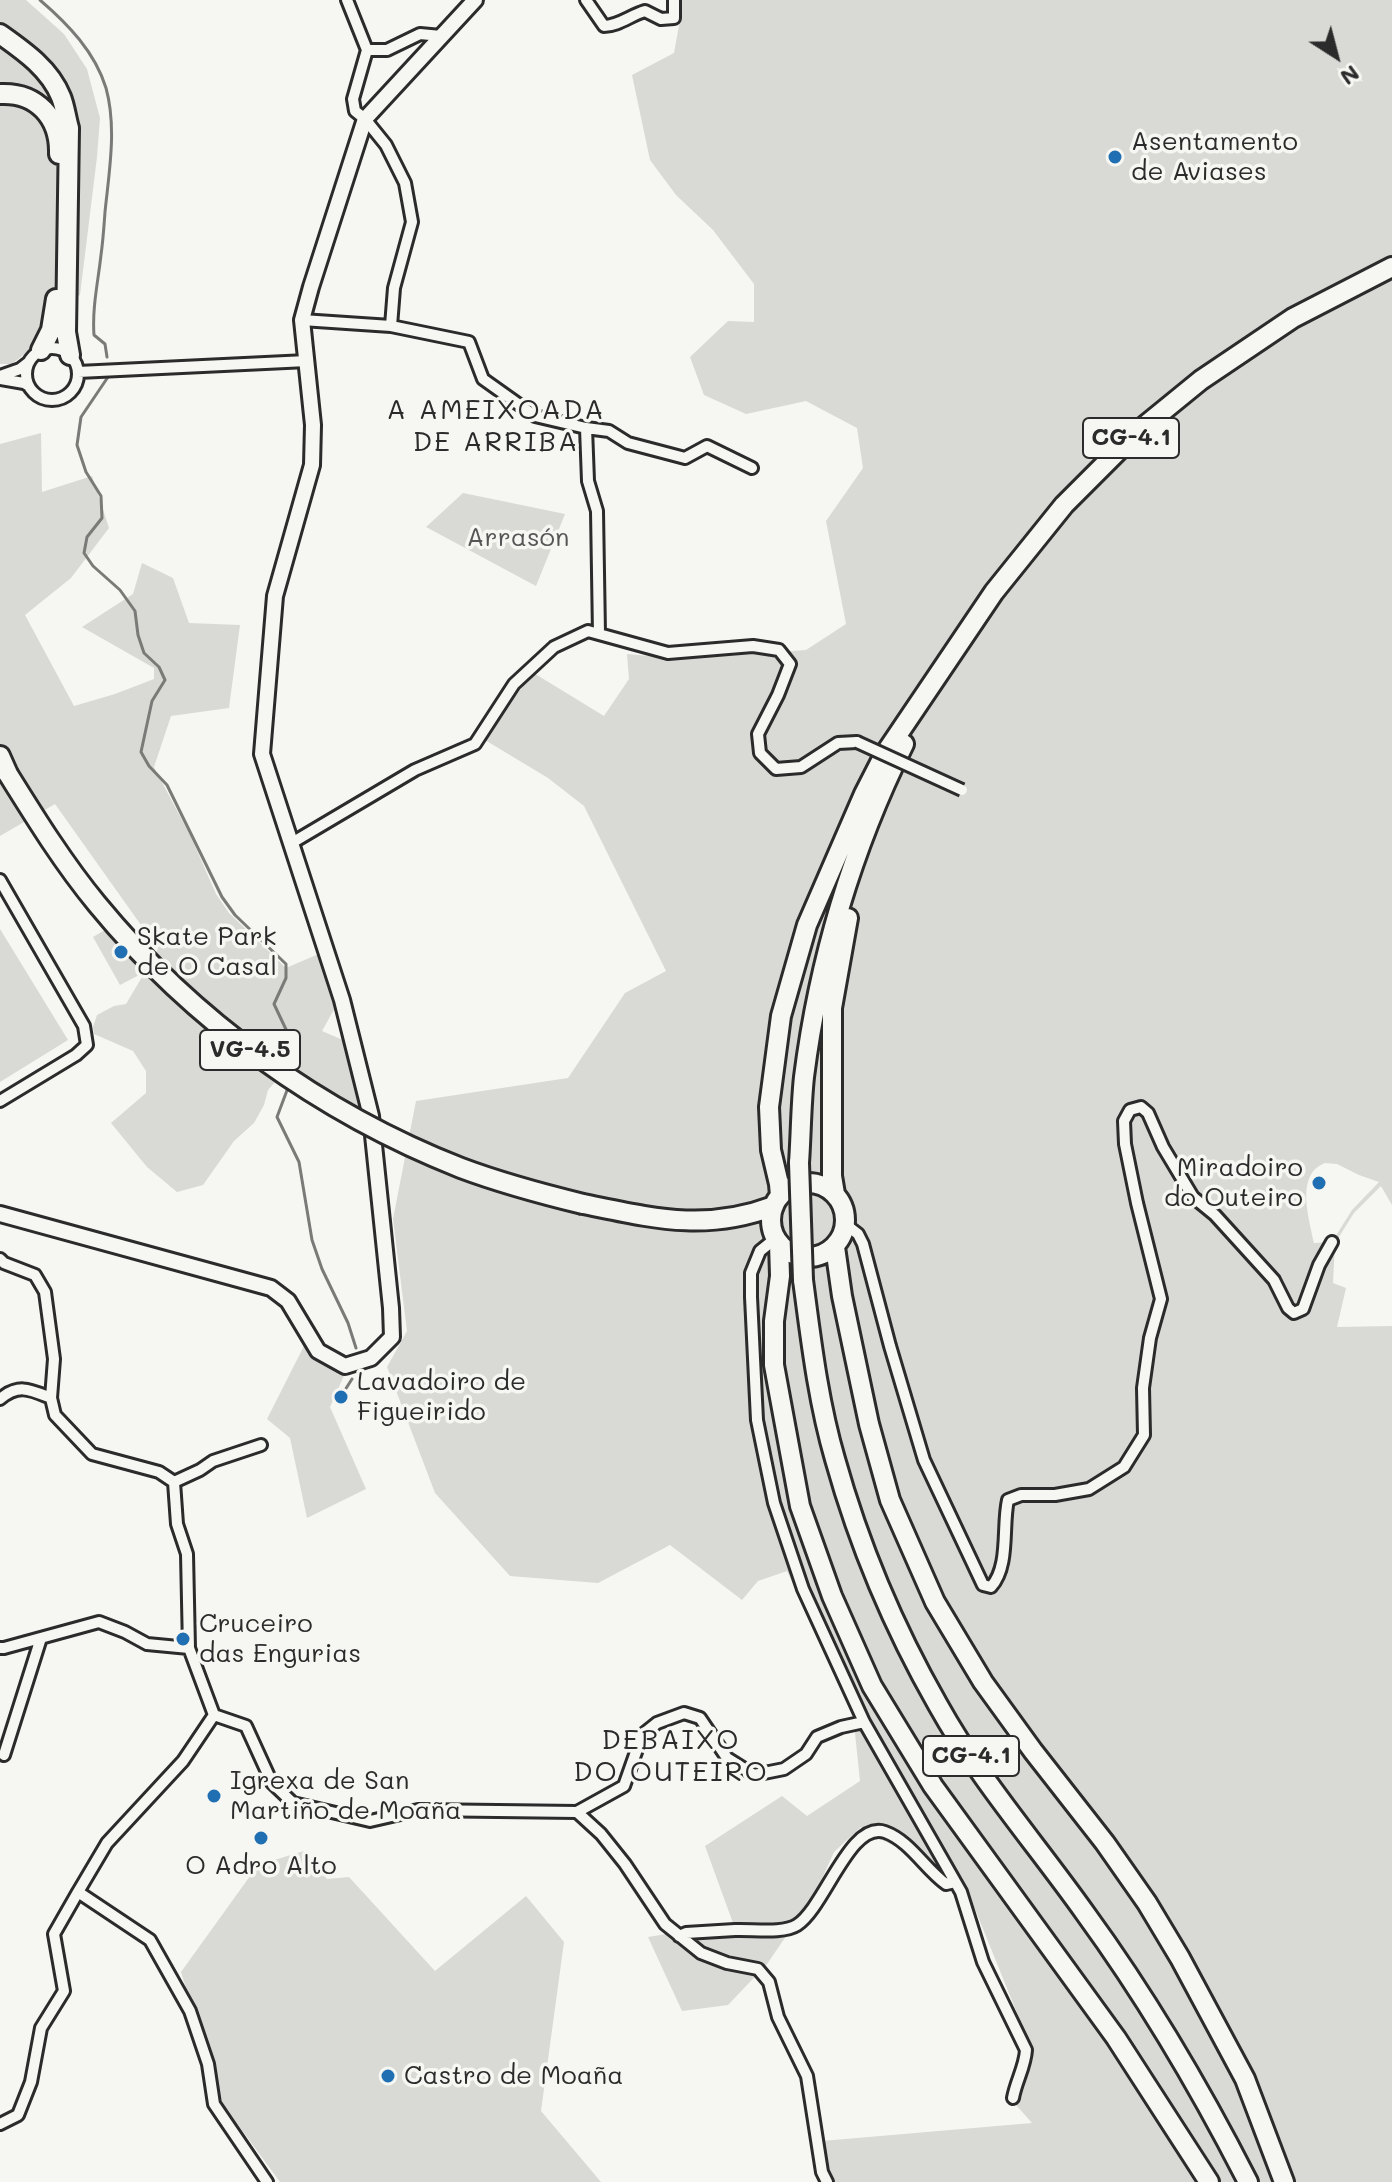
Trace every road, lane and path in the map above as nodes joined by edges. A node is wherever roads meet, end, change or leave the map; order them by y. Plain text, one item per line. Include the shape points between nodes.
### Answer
1 (347, 0) edge
2 (475, 0) edge
3 (586, 0) edge
4 (674, 0) edge
5 (0, 34) edge
6 (441, 36) junction
7 (367, 50) junction
8 (0, 94) edge
9 (365, 119) junction
10 (1392, 267) edge
11 (302, 320) junction
12 (391, 326) junction
13 (35, 356) junction
14 (307, 361) junction
15 (74, 363) junction
16 (0, 377) edge
17 (29, 386) junction
18 (586, 428) junction
19 (752, 468) dead end
20 (599, 634) junction
21 (935, 680) junction
22 (0, 756) edge
23 (894, 764) junction
24 (962, 790) dead end
25 (290, 844) junction
26 (0, 880) edge
27 (0, 1101) edge
28 (835, 1194) junction
29 (777, 1201) junction
30 (0, 1214) edge
31 (730, 1219) junction
32 (845, 1224) junction
33 (775, 1237) junction
34 (1332, 1242) dead end
35 (835, 1247) junction
36 (0, 1259) edge
37 (51, 1398) junction
38 (0, 1399) edge
39 (261, 1445) dead end
40 (174, 1482) junction
41 (41, 1638) junction
42 (0, 1648) edge
43 (189, 1648) junction
44 (214, 1715) junction
45 (864, 1722) junction
46 (4, 1755) dead end
47 (577, 1812) junction
48 (955, 1882) junction
49 (78, 1892) junction
50 (679, 1936) junction
51 (1013, 2098) dead end
52 (0, 2124) edge
53 (267, 2182) edge
54 (827, 2182) edge
55 (1209, 2182) edge
56 (1248, 2182) edge
57 (1284, 2182) edge

1 - 7 street
2 - 6 street
3 - 4 street via 604,26 645,11 661,19 674,18
5 - 15 highway via 48,74 61,96 69,128 66,332
6 - 7 street via 420,34 387,50
6 - 9 street
7 - 9 street via 353,99 355,111
8 - 13 highway via 33,100 45,109 58,133 56,307 51,330
9 - 11 street
9 - 12 street via 386,145 405,183 412,222 394,288
10 - 21 highway, CG-4.1 via 1293,318 1201,380 1136,433 1064,505 994,592
11 - 12 street
11 - 14 street
12 - 18 street via 469,342 483,379 535,416
13 - 15 street via 56,348
13 - 16 street
13 - 17 street via 26,374
14 - 15 street
14 - 25 street via 312,465 275,596 262,754
15 - 17 street via 77,380 67,395 42,398
16 - 17 street
18 - 19 street via 685,458 707,446
18 - 20 street via 588,481 597,511
20 - 24 street, bridge via 668,653 753,646 779,650 790,664 758,734 760,753 776,769 801,767 838,743 857,742
20 - 25 street via 588,631 554,647 514,684 475,744 415,770
21 - 23 highway, CG-4.1
21 - 29 highway via 884,755 807,925 781,1016 769,1107
22 - 31 highway, VG-4.5, bridge via 97,905 175,988 309,1091 413,1147 491,1178 583,1204 676,1221
23 - 28 highway via 849,912 832,1008
23 - 56 highway, CG-4.1, bridge via 844,890 819,986 804,1079 799,1163 803,1280 834,1458 884,1599 938,1706 1166,2031
25 - 30 street via 342,1000 371,1116 392,1337 371,1358 345,1366 318,1351 288,1301 271,1288
26 - 27 street via 84,1026 87,1045
28 - 29 highway via 807,1183 787,1189
28 - 32 highway
29 - 31 highway
29 - 33 highway via 771,1217
31 - 33 highway via 753,1222
32 - 34 street via 863,1244 924,1460 983,1585 991,1587 1006,1540 1008,1500 1089,1489 1124,1467 1144,1435 1143,1388 1161,1299 1125,1144 1124,1121 1130,1110 1141,1107 1148,1113 1193,1197 1274,1280 1294,1313 1303,1309
32 - 35 highway
33 - 35 highway via 799,1257 812,1258
33 - 45 street via 760,1251 751,1273 757,1420 774,1503 803,1589
33 - 55 highway via 780,1276 774,1365 800,1506 872,1686 933,1786 1116,2038
35 - 57 highway via 869,1424 890,1500 935,1602 983,1682 1147,1903 1245,2079
36 - 37 street via 35,1275 45,1292 54,1359
37 - 38 street via 25,1389
37 - 40 street via 55,1415 92,1454 159,1472
39 - 40 street via 213,1461
40 - 43 street via 177,1524 187,1554
41 - 42 street
41 - 43 street via 99,1622 147,1644
41 - 46 street
43 - 44 street
44 - 47 street via 246,1726 272,1783 291,1805 370,1821 418,1810
44 - 49 street via 183,1761 107,1843
45 - 47 street via 817,1737 806,1754 784,1769 754,1775 727,1758 700,1718 684,1713 642,1735 624,1786
45 - 48 street
47 - 50 street via 601,1834
48 - 50 street via 946,1884 883,1831 866,1833 798,1925
48 - 51 street via 983,1962 1026,2050
49 - 52 street via 54,1934 64,1991 41,2028 31,2082 18,2115
49 - 53 street via 150,1940 190,2011 208,2064 214,2104
50 - 54 street via 701,1953 758,1969 769,1982 778,2017 807,2076

